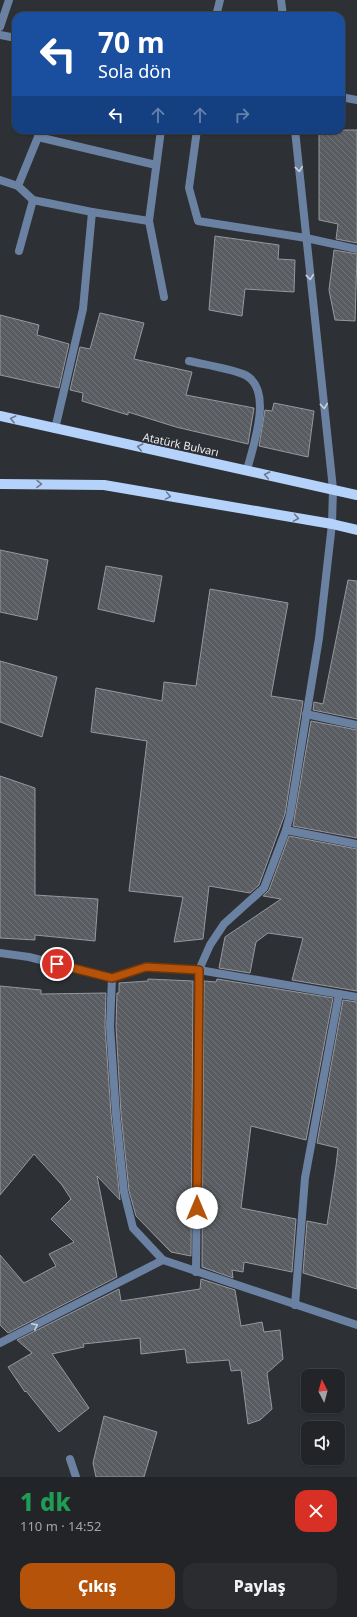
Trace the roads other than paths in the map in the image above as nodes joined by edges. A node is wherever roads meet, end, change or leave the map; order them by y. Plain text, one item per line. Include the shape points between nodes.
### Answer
1 (9, 0) edge
2 (220, 0) edge
3 (281, 0) edge
4 (217, 12) edge
5 (282, 12) edge
6 (0, 27) edge
7 (0, 35) edge
8 (12, 37) edge
9 (345, 98) edge
10 (357, 100) edge
11 (39, 134) edge
12 (160, 134) edge
13 (196, 134) edge
14 (295, 134) edge
15 (156, 165) junction
16 (0, 180) edge
17 (18, 186) junction
18 (33, 200) junction
19 (92, 212) junction
20 (149, 221) junction
21 (306, 238) junction
22 (357, 249) edge
23 (19, 251) dead end
24 (164, 297) dead end
25 (190, 361) dead end
26 (0, 416) edge
27 (55, 429) junction
28 (247, 470) junction
29 (0, 484) edge
30 (333, 489) junction
31 (357, 495) edge
32 (332, 524) junction
33 (357, 530) edge
34 (306, 714) junction
35 (357, 725) edge
36 (286, 830) junction
37 (357, 844) edge
38 (0, 953) edge
39 (199, 970) junction
40 (112, 978) junction
41 (339, 994) junction
42 (357, 997) edge
43 (163, 1260) junction
44 (196, 1272) junction
45 (295, 1305) junction
46 (357, 1325) edge
47 (0, 1343) edge
48 (70, 1459) dead end
49 (76, 1477) edge

1 - 6 street
2 - 4 street
3 - 5 street
7 - 8 street
9 - 10 street
11 - 15 street
11 - 17 street
12 - 15 street
13 - 21 street via 189,188 198,221
14 -> 21 street
15 - 20 street
16 - 17 street
17 - 18 street
18 - 19 street
18 - 23 street
19 - 20 street
19 - 27 street via 83,309
20 - 24 street
21 - 22 street
21 -> 30 street
25 - 28 street via 245,375 258,387 262,405
27 -> 26 main road, Atatürk Bulvarı
28 -> 27 main road, Atatürk Bulvarı
30 -> 28 main road, Atatürk Bulvarı
29 -> 32 main road via 104,485
30 - 31 main road, Atatürk Bulvarı
30 - 32 street
32 - 33 main road
32 - 34 street
34 - 35 street
34 - 36 street
36 - 37 street
36 - 39 street via 264,888 224,924 210,945
38 - 40 street via 29,957
39 - 40 street via 146,967
39 - 41 street
39 - 44 street
40 - 43 street via 110,1026 124,1192 133,1228
41 - 42 street
41 - 45 street via 305,1178
43 - 44 street
47 -> 43 street
44 - 45 street
45 - 46 street
48 - 49 street

